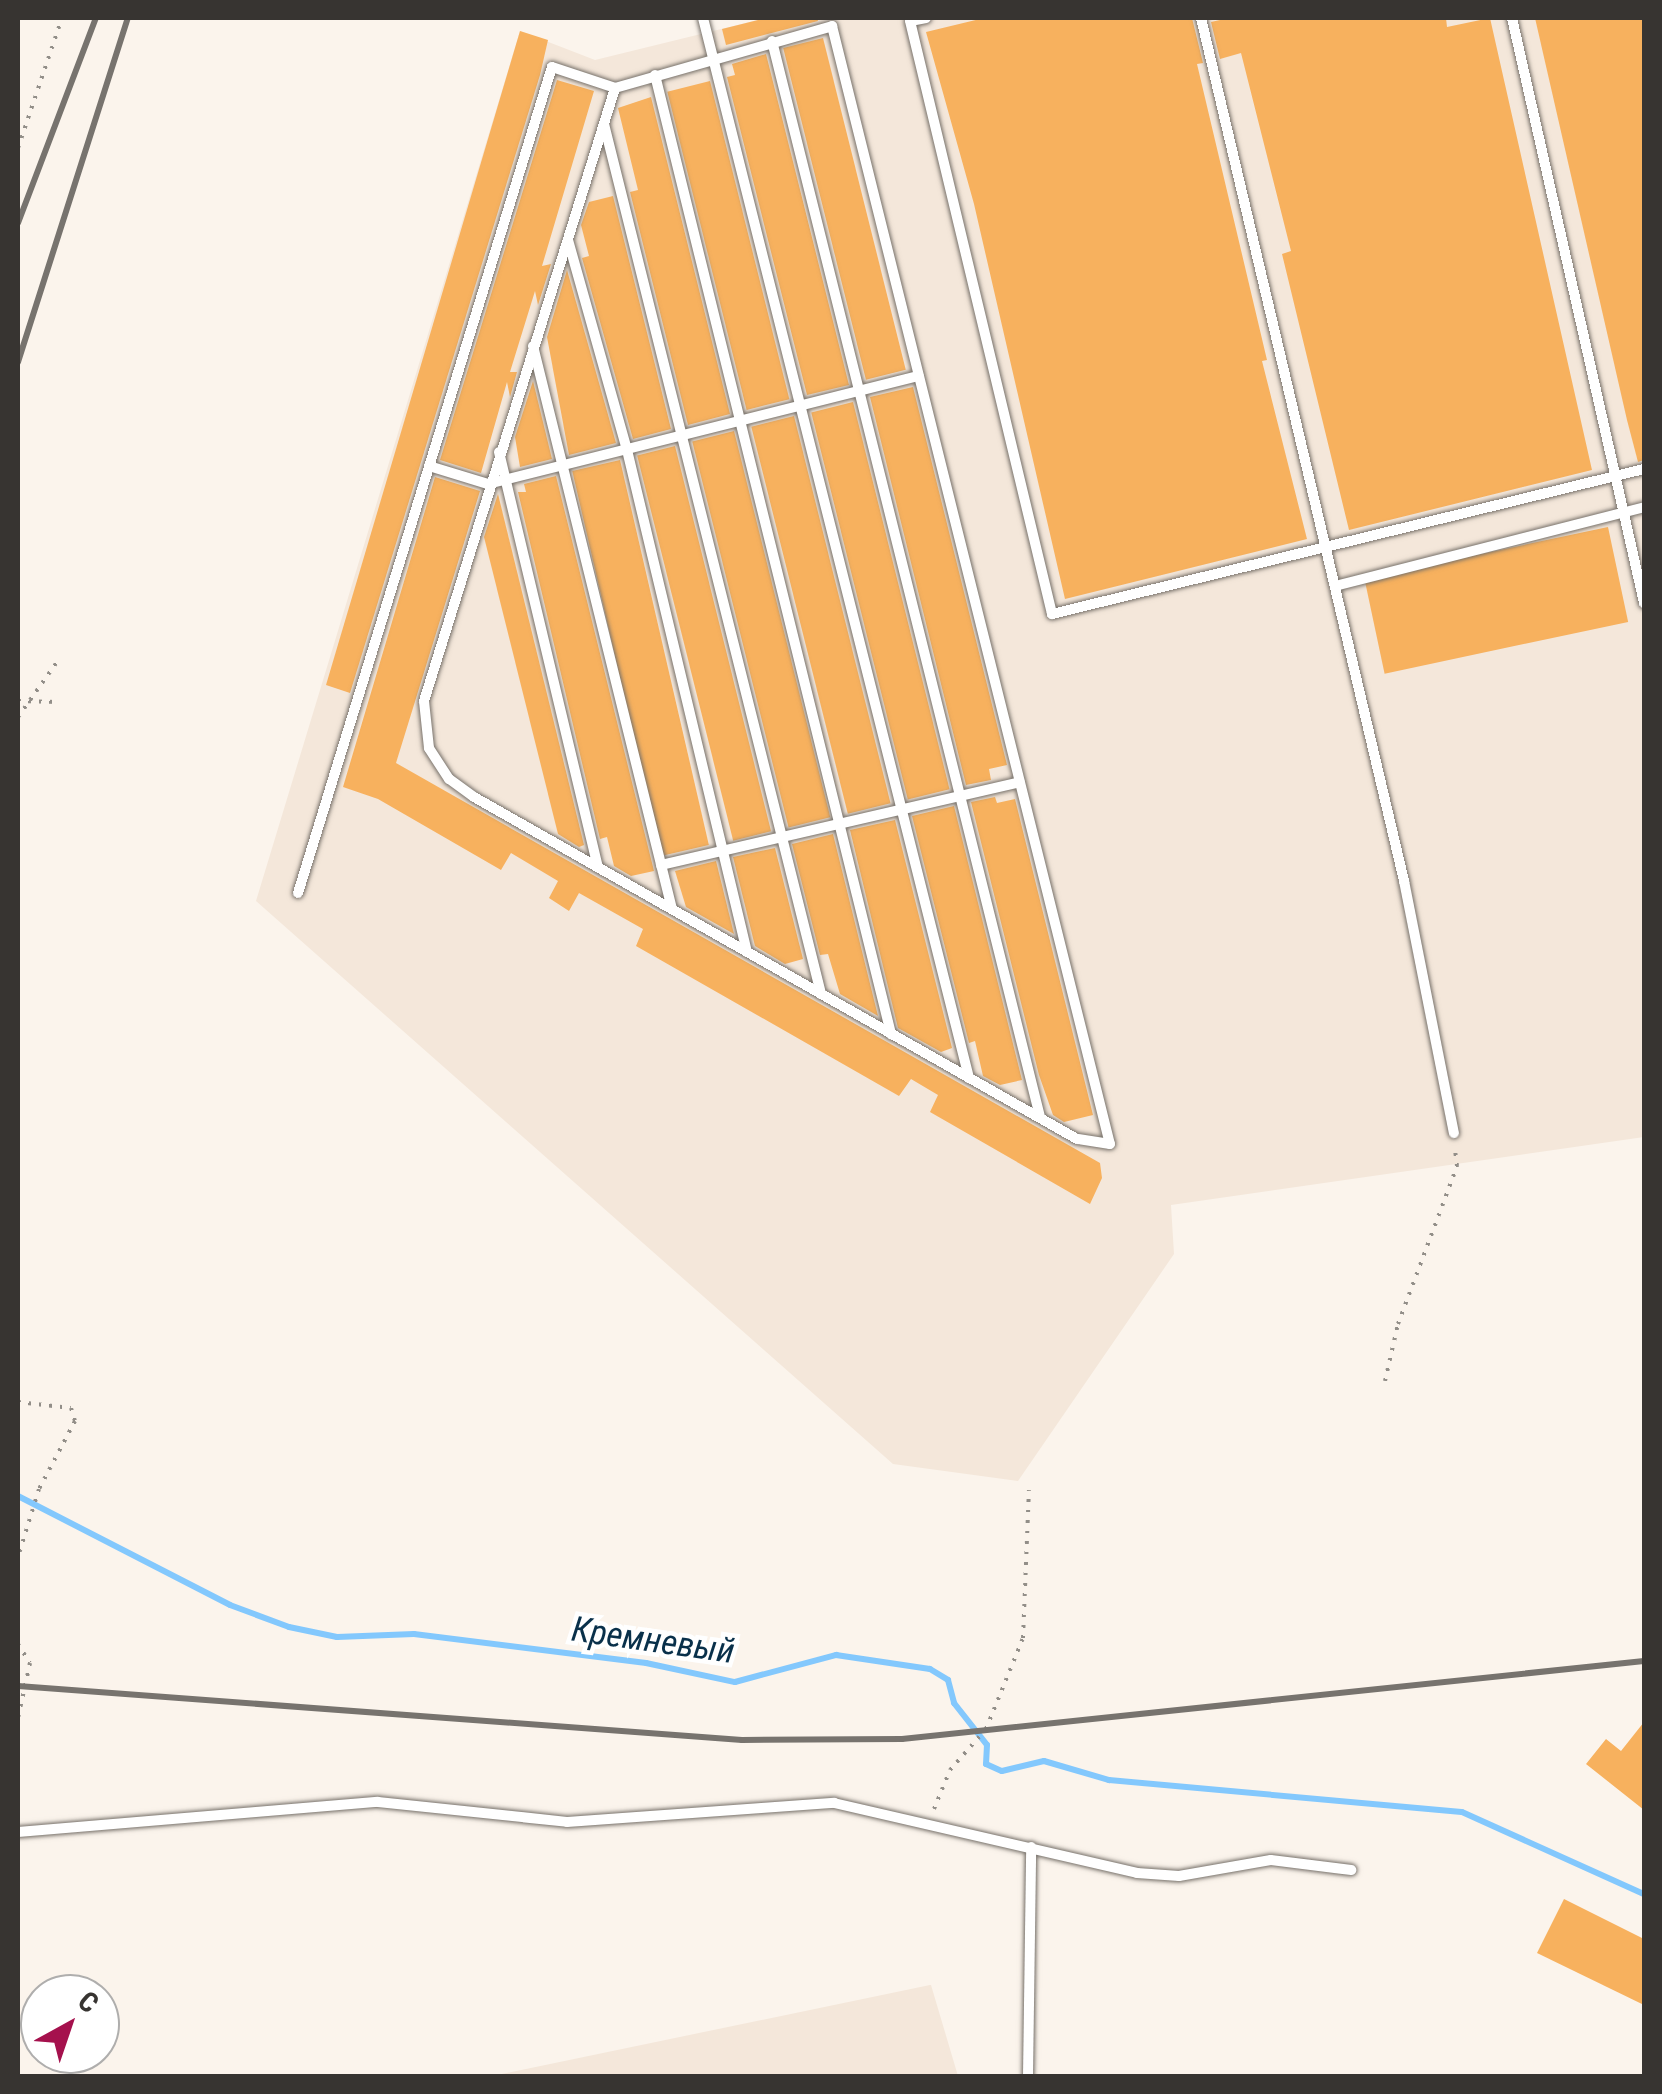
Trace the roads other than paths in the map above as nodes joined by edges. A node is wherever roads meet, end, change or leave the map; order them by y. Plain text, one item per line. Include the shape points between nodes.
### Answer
1 (703, 18) edge
2 (926, 18) edge
3 (1201, 18) edge
4 (1512, 18) edge
5 (772, 41) junction
6 (713, 56) junction
7 (655, 75) junction
8 (615, 88) junction
9 (604, 123) junction
10 (567, 237) junction
11 (532, 345) junction
12 (919, 376) junction
13 (862, 390) junction
14 (801, 406) junction
15 (744, 421) junction
16 (681, 436) junction
17 (627, 450) junction
18 (498, 451) junction
19 (566, 465) junction
20 (429, 466) junction
21 (1644, 469) edge
22 (1615, 476) junction
23 (506, 480) junction
24 (488, 484) junction
25 (1644, 507) edge
26 (1624, 512) junction
27 (1326, 548) junction
28 (1335, 586) junction
29 (1644, 603) edge
30 (1020, 782) junction
31 (961, 796) junction
32 (902, 809) junction
33 (842, 821) junction
34 (782, 836) junction
35 (723, 851) junction
36 (661, 865) junction
37 (598, 867) junction
38 (298, 893) dead end
39 (672, 909) junction
40 (747, 952) junction
41 (821, 994) junction
42 (891, 1034) junction
43 (969, 1078) junction
44 (1040, 1118) junction
45 (1454, 1133) road end
46 (18, 1832) edge
47 (1031, 1847) junction
48 (1352, 1870) dead end
49 (1028, 2076) edge

1 - 6 lane
2 - 27 lane via 910,21 1052,614
3 - 27 lane
4 - 22 lane
5 - 6 lane
5 - 12 lane via 832,26
5 - 13 lane
6 - 7 lane
6 - 14 lane
7 - 8 lane
7 - 15 lane
8 - 9 lane
8 - 20 lane via 552,67
9 - 10 lane
9 - 16 lane
10 - 11 lane
10 - 17 lane
11 - 18 lane
11 - 19 lane
12 - 13 lane
12 - 30 lane
13 - 14 lane
13 - 31 lane
14 - 15 lane
14 - 32 lane
15 - 16 lane
15 - 33 lane
16 - 17 lane
16 - 34 lane
17 - 19 lane
17 - 35 lane
18 - 23 lane
18 - 24 lane
19 - 23 lane
19 - 36 lane
20 - 24 lane
20 - 38 lane
21 - 22 lane
22 - 26 lane
22 - 27 lane
23 - 24 lane
23 - 37 lane
24 - 37 lane via 424,700 429,748 449,778 474,797
25 - 26 lane
26 - 28 lane
26 - 29 lane
27 - 28 lane
28 - 45 lane
30 - 31 lane
30 - 44 lane via 1110,1144 1078,1140
31 - 32 lane
31 - 44 lane
32 - 33 lane
32 - 43 lane
33 - 34 lane
33 - 42 lane
34 - 35 lane
34 - 41 lane
35 - 36 lane
35 - 40 lane
36 - 39 lane
37 - 39 lane
39 - 40 lane
40 - 41 lane
41 - 42 lane
42 - 43 lane
43 - 44 lane
46 - 47 lane via 378,1802 567,1822 834,1803
47 - 48 lane via 1179,1876 1271,1860
47 - 49 lane

